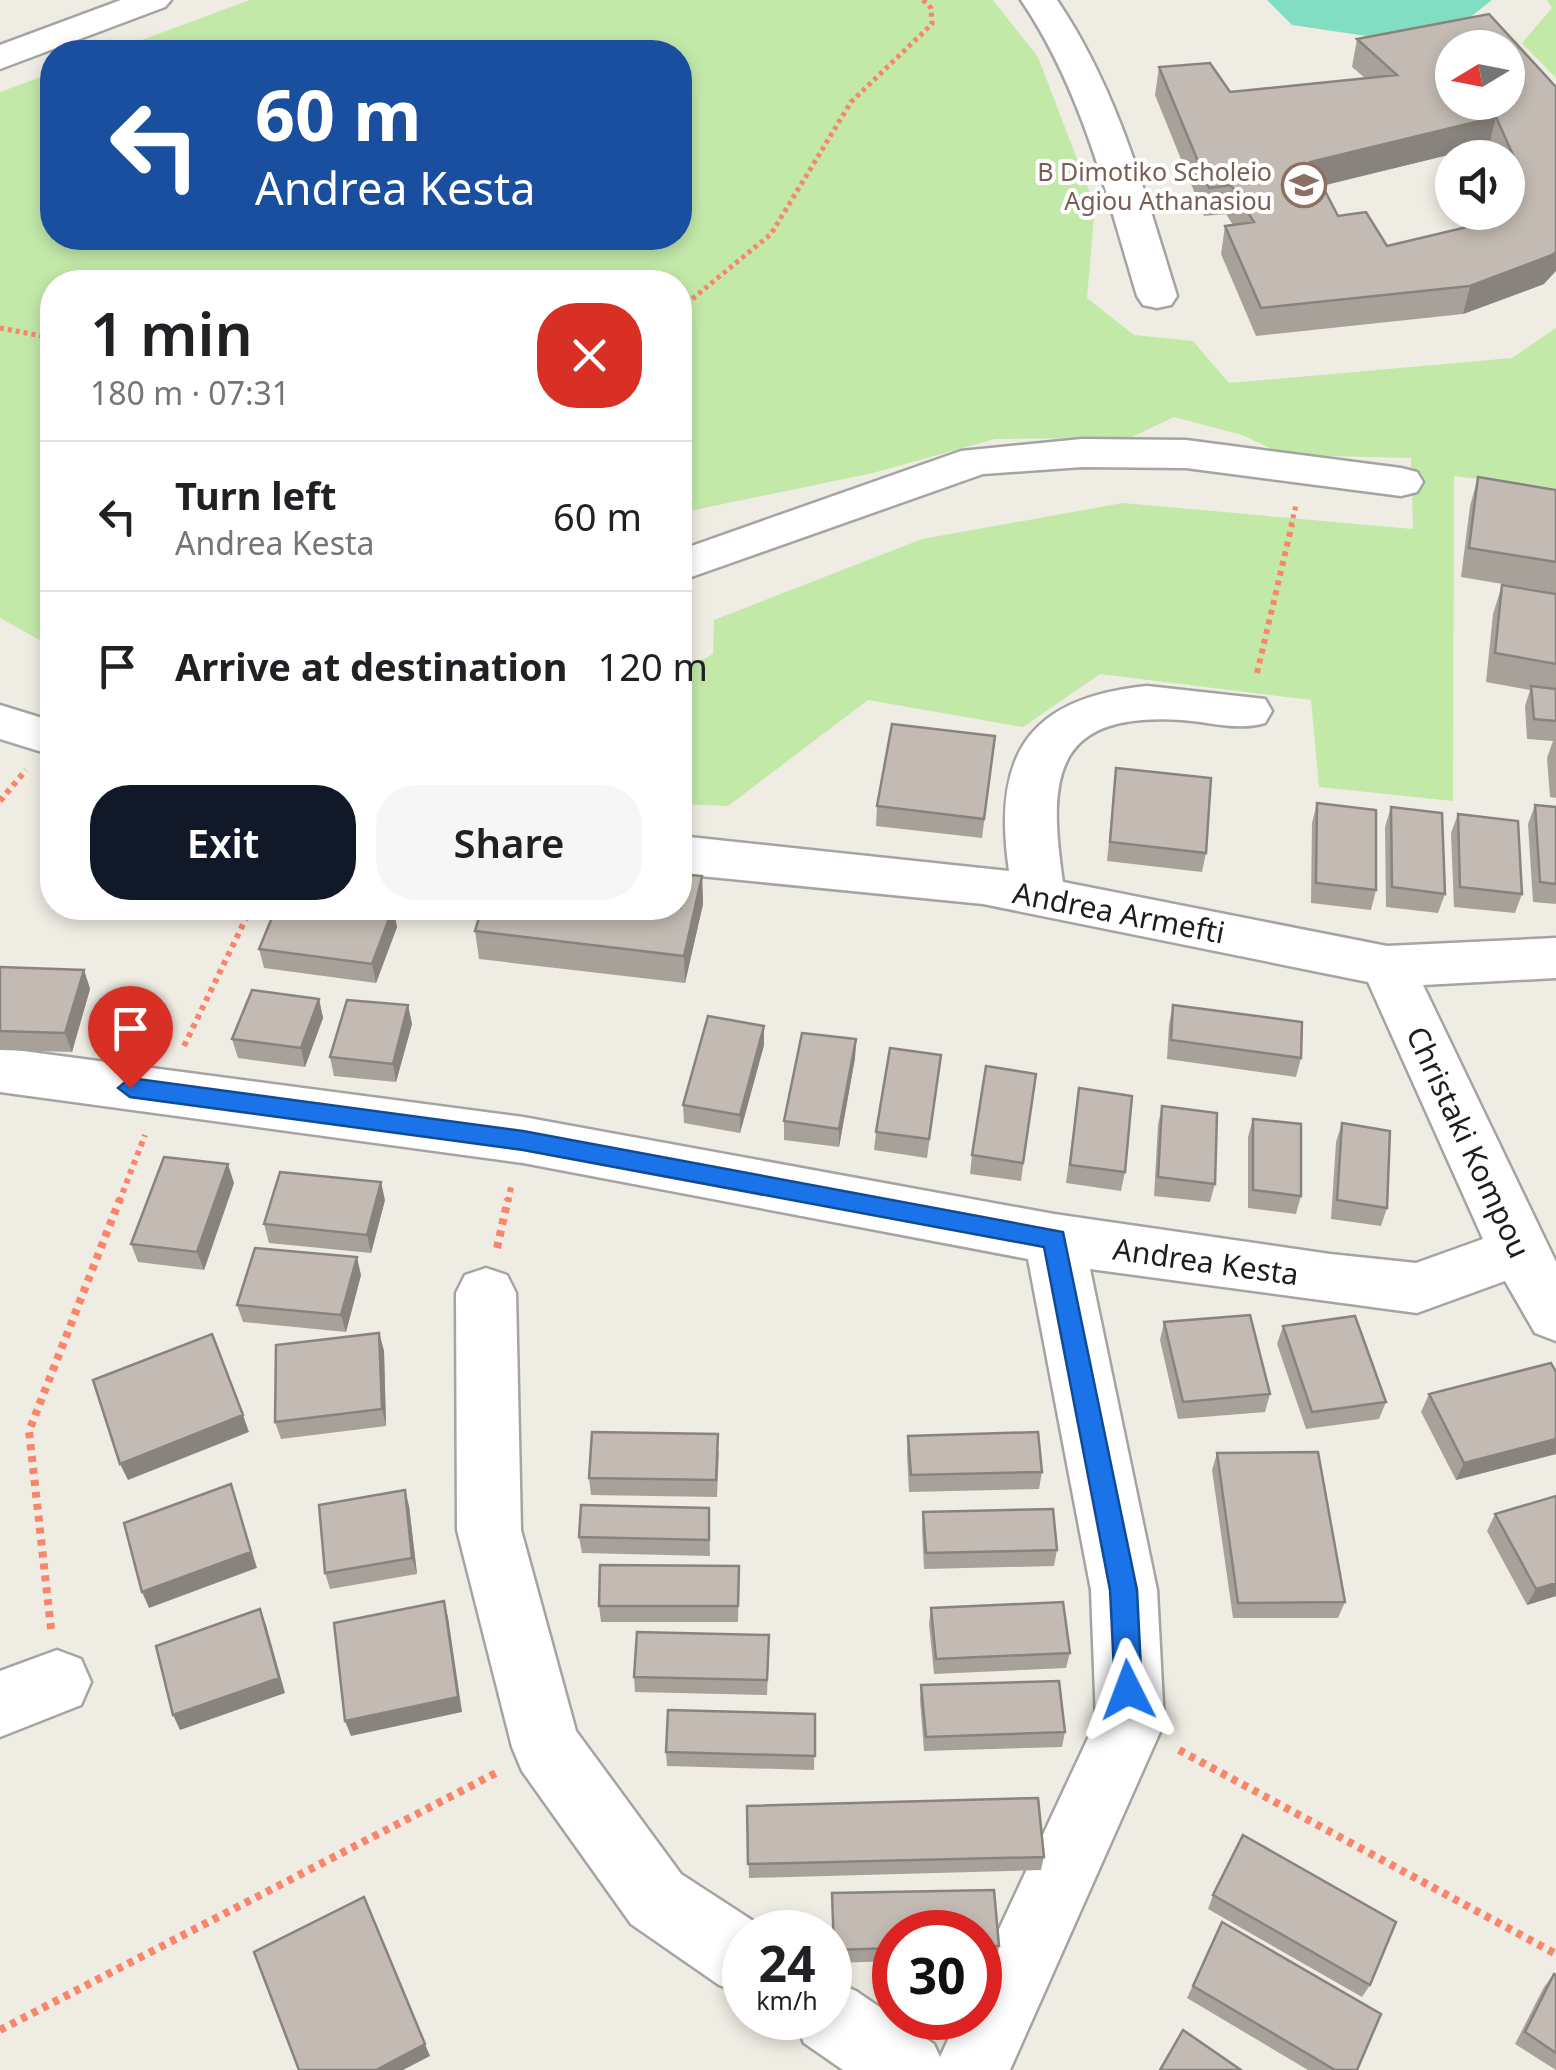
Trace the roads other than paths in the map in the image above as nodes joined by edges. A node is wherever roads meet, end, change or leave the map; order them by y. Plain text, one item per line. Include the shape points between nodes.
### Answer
1 (153, 0) edge
2 (1039, 0) edge
3 (47, 40) edge
4 (40, 43) edge
5 (0, 58) edge
6 (1157, 296) dead end
7 (1401, 482) dead end
8 (692, 562) edge
9 (1248, 711) road end
10 (0, 722) edge
11 (40, 734) edge
12 (692, 855) edge
13 (1038, 894) junction
14 (1556, 958) edge
15 (1387, 966) junction
16 (0, 1070) edge
17 (1054, 1239) junction
18 (1518, 1251) junction
19 (486, 1293) road end
20 (1556, 1316) edge
21 (722, 1943) edge
22 (852, 2032) edge
23 (908, 2070) edge
24 (972, 2070) edge

1 - 3 street
2 - 6 street via 1061,28 1093,95
4 - 5 street
7 - 8 street via 1186,454 978,461
9 - 13 street via 1151,700 1106,707 1090,710 1048,743 1029,795
10 - 11 street
12 - 13 street, Andrea Armefti
13 - 15 street, Andrea Armefti
14 - 15 street, Andrea Armefti
15 - 18 street, Christaki Kompou
16 - 17 street, Andrea Kesta via 523,1140
17 - 18 street, Andrea Kesta via 1417,1288
17 - 24 street via 1124,1590 1130,1723
18 - 20 street, Christaki Kompou
19 - 21 street via 489,1530 546,1747 656,1898
22 - 23 street

